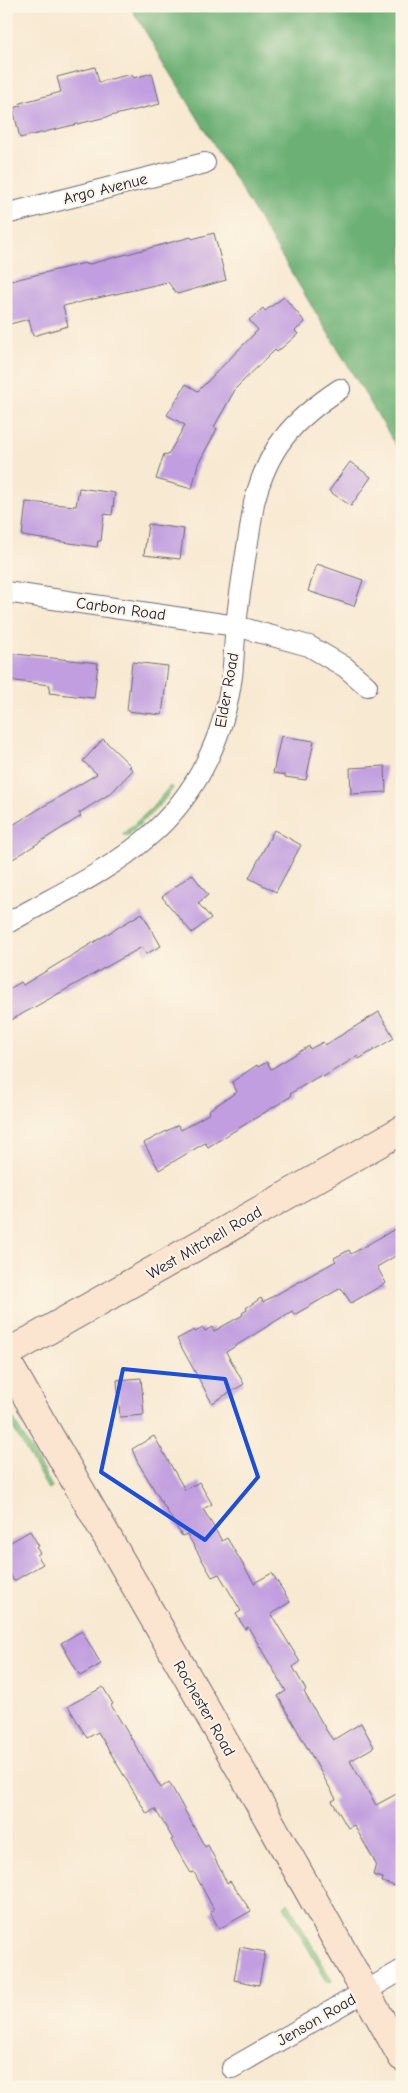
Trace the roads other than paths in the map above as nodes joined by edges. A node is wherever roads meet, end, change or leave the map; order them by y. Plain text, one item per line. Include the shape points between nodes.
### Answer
1 (205, 164) dead end
2 (6, 214) edge
3 (340, 389) dead end
4 (6, 592) edge
5 (236, 626) junction
6 (367, 686) dead end
7 (6, 924) edge
8 (402, 1130) edge
9 (6, 1354) edge
10 (6, 1360) edge
11 (402, 1970) edge
12 (365, 1991) junction
13 (402, 2057) edge
14 (232, 2068) dead end

1 - 2 street, Argo Avenue
3 - 5 street, Elder Road via 286,432 266,466 254,503
4 - 5 street, Carbon Road
5 - 6 street, Carbon Road via 309,646 345,667
5 - 7 street, Elder Road via 232,676 223,718 216,741 190,793 128,853
8 - 9 street, West Mitchell Road
10 - 12 street, Rochester Road
11 - 12 street, Jenson Road
12 - 13 street, Rochester Road
12 - 14 street, Jenson Road

